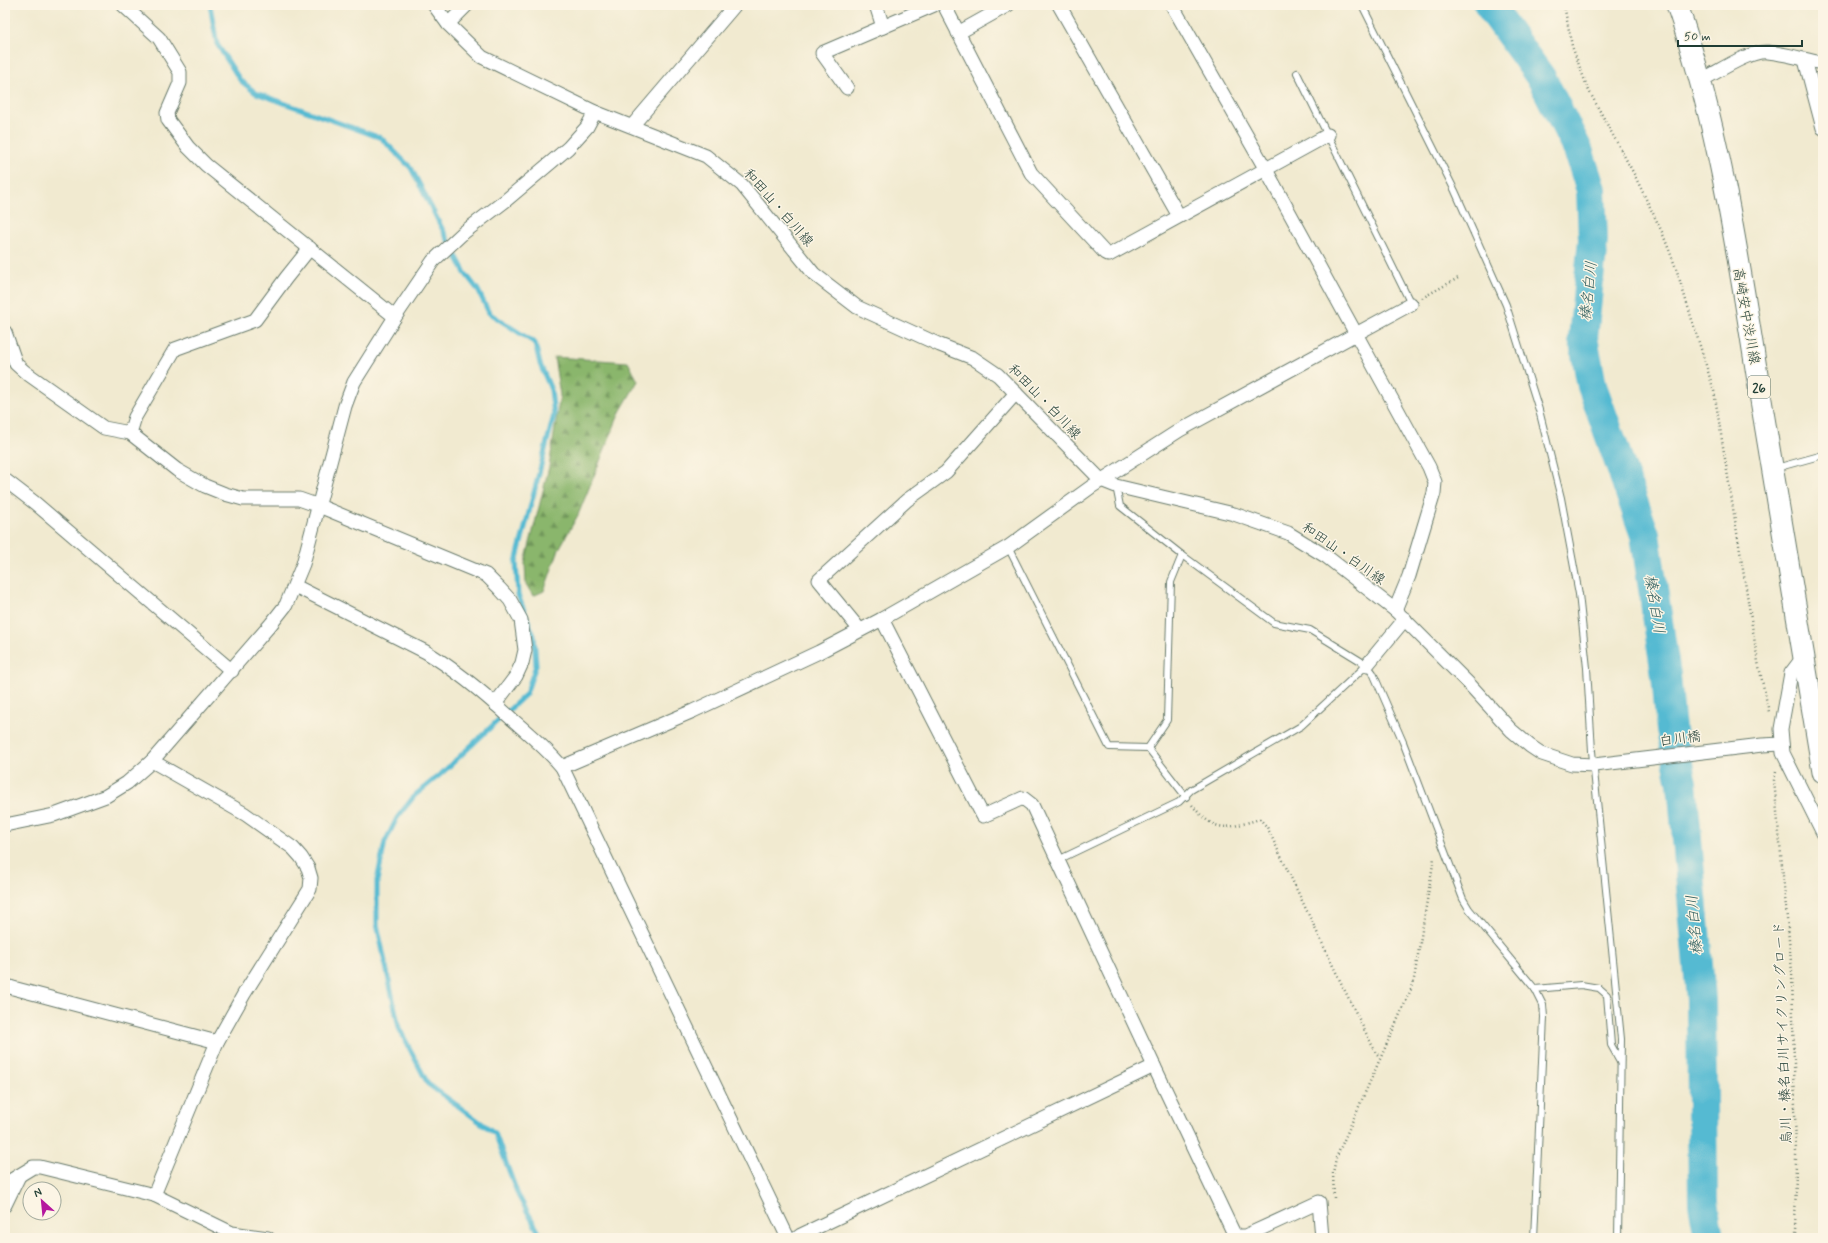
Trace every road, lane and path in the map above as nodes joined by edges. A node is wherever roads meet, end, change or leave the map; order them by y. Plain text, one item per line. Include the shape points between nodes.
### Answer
1 (123, 5) edge
2 (434, 5) edge
3 (467, 5) edge
4 (735, 5) edge
5 (876, 5) edge
6 (934, 5) edge
7 (944, 5) edge
8 (1008, 5) edge
9 (1059, 5) edge
10 (1172, 5) edge
11 (1362, 5) edge
12 (1564, 5) edge
13 (1677, 5) edge
14 (448, 24) junction
15 (883, 27) junction
16 (958, 33) junction
17 (1805, 60) junction
18 (1823, 62) edge
19 (1297, 73) dead end
20 (1700, 81) junction
21 (846, 88) dead end
22 (595, 112) junction
23 (632, 126) junction
24 (1823, 128) edge
25 (1328, 135) junction
26 (1265, 168) junction
27 (1180, 216) junction
28 (310, 248) junction
29 (1460, 277) dead end
30 (1411, 304) junction
31 (395, 317) junction
32 (5, 332) edge
33 (1357, 334) junction
34 (1016, 393) junction
35 (130, 433) junction
36 (1823, 455) edge
37 (1772, 469) junction
38 (5, 480) edge
39 (1101, 480) junction
40 (1116, 486) junction
41 (319, 506) junction
42 (1008, 547) junction
43 (1182, 555) junction
44 (295, 586) junction
45 (1395, 610) junction
46 (882, 619) junction
47 (1405, 619) junction
48 (860, 630) junction
49 (1804, 656) junction
50 (1367, 665) junction
51 (232, 671) junction
52 (496, 705) junction
53 (1781, 729) junction
54 (1782, 744) junction
55 (1148, 748) junction
56 (152, 761) junction
57 (1598, 764) junction
58 (562, 767) junction
59 (1823, 772) edge
60 (1774, 780) dead end
61 (1186, 797) junction
62 (5, 825) edge
63 (1823, 833) edge
64 (1441, 839) junction
65 (1058, 860) junction
66 (5, 985) edge
67 (1535, 989) junction
68 (217, 1042) junction
69 (1380, 1057) junction
70 (1621, 1063) junction
71 (1154, 1066) junction
72 (19, 1176) junction
73 (5, 1184) edge
74 (154, 1195) junction
75 (1334, 1201) dead end
76 (5, 1205) edge
77 (268, 1238) edge
78 (788, 1238) edge
79 (797, 1238) edge
80 (1322, 1238) edge
81 (1534, 1238) edge
82 (1618, 1238) edge
83 (1795, 1238) edge

1 - 28 street via 159,38 180,72 180,83 167,113 168,120 188,147 206,165
2 - 14 street, 和田山・白川線
3 - 14 street
4 - 23 street
5 - 15 street
6 - 15 street
7 - 16 street
8 - 16 street
9 - 27 street
10 - 26 street
11 - 57 lane via 1458,198 1506,305 1521,348 1561,498 1578,586
12 - 53 path via 1572,46 1588,89 1634,174 1674,261 1714,390 1766,705
13 - 20 main road, 高崎安中渋川線 / 26
14 - 22 street, 和田山・白川線 via 482,57
15 - 21 street via 822,53
16 - 27 street via 1030,173 1105,253 1113,254
17 - 18 street
17 - 20 street via 1767,52 1752,54
17 - 24 street
19 - 25 lane
20 - 37 main road, 高崎安中渋川線 / 26 via 1721,166
22 - 23 street, 和田山・白川線
22 - 31 street via 568,148 444,249
23 - 34 street, 和田山・白川線 via 706,156 742,185 814,274 857,307 973,358 998,375
25 - 26 street
25 - 30 lane
26 - 27 street
26 - 33 street
28 - 31 street
28 - 35 street via 255,320 175,349 135,417
29 - 30 path
30 - 33 street
31 - 41 street via 354,382 345,406
32 - 35 street via 16,364 25,372 104,428
33 - 39 street via 1180,430
33 - 45 street via 1435,482 1409,576
34 - 39 street, 和田山・白川線
34 - 48 street via 946,472 907,500 819,580
35 - 41 street via 177,470 225,494 243,499 299,499
36 - 37 lane
37 - 49 main road, 高崎安中渋川線 / 26
38 - 51 street
39 - 40 street, 和田山・白川線
39 - 42 street
40 - 43 lane via 1120,506
40 - 45 street, 和田山・白川線 via 1234,514 1288,533 1327,557
41 - 44 street
41 - 52 street via 486,575 510,600 521,620 525,650 516,676
42 - 46 street
42 - 55 lane via 1109,747
43 - 50 lane via 1274,623 1310,630
43 - 55 lane via 1171,582 1167,720
44 - 51 street via 286,605
44 - 52 street via 447,664
45 - 47 street, 和田山・白川線
46 - 48 street
46 - 65 street via 983,816 1023,798 1032,805
47 - 50 street
47 - 57 street, 和田山・白川線 via 1511,730 1530,746 1542,754 1564,762
48 - 58 street via 693,711
49 - 53 street via 1791,673
49 - 59 main road, 高崎安中渋川線 / 26
50 - 61 lane via 1301,726 1191,790
50 - 64 lane via 1373,673
51 - 56 street
52 - 58 street
53 - 54 street
54 - 57 street, 白川橋
54 - 63 street via 1783,753
55 - 61 lane
56 - 62 street via 127,783 106,796 54,815
56 - 68 street via 245,814 293,848 301,857 311,878 310,889
57 - 70 lane
58 - 78 street
60 - 83 path, 烏川・榛名白川サイクリングロード via 1792,972
61 - 65 lane
61 - 69 path via 1210,823 1232,827 1260,819 1267,827 1343,987
64 - 67 lane via 1469,909
64 - 69 path via 1436,849 1413,985
65 - 71 street
66 - 68 street
67 - 70 lane via 1581,985 1599,988 1607,995 1611,1045
67 - 81 lane via 1543,1005 1544,1017
68 - 74 street
69 - 75 path via 1336,1158 1333,1173
70 - 82 lane
71 - 79 street
71 - 80 street via 1235,1236 1245,1236 1319,1202
72 - 73 street
72 - 74 street via 32,1167 40,1167
72 - 76 street
74 - 77 street via 232,1233

